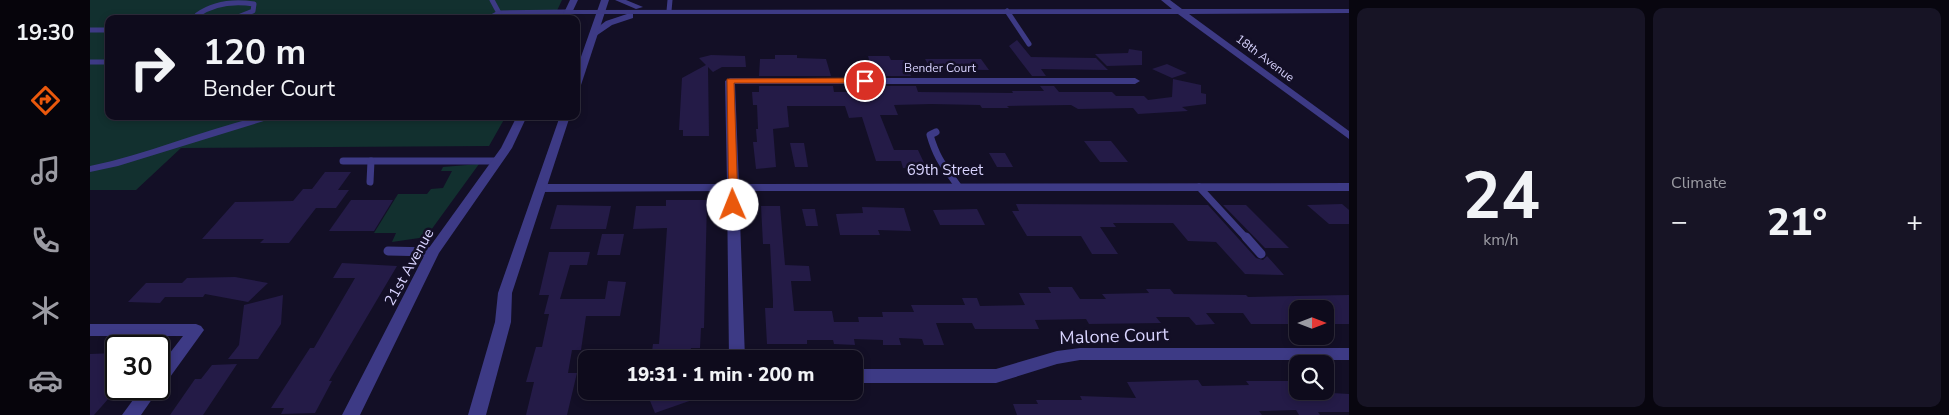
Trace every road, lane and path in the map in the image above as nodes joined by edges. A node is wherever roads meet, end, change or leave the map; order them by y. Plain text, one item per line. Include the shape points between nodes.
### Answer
1 (492, 0) edge
2 (574, 0) edge
3 (605, 0) edge
4 (619, 0) edge
5 (670, 0) edge
6 (1050, 0) edge
7 (1165, 0) edge
8 (242, 1) edge
9 (669, 11) junction
10 (1007, 11) junction
11 (1060, 11) junction
12 (1180, 11) junction
13 (1349, 11) edge
14 (601, 12) junction
15 (499, 13) junction
16 (197, 15) edge
17 (245, 15) edge
18 (495, 15) edge
19 (544, 15) edge
20 (566, 15) edge
21 (575, 15) edge
22 (90, 30) edge
23 (105, 30) edge
24 (593, 35) junction
25 (1028, 44) dead end
26 (90, 62) edge
27 (105, 62) edge
28 (580, 73) edge
29 (1135, 81) dead end
30 (257, 120) edge
31 (520, 120) edge
32 (565, 120) edge
33 (936, 132) dead end
34 (1349, 136) edge
35 (343, 161) dead end
36 (371, 161) junction
37 (497, 161) junction
38 (90, 169) edge
39 (370, 182) dead end
40 (732, 186) junction
41 (958, 186) junction
42 (1199, 187) junction
43 (1349, 187) edge
44 (541, 188) junction
45 (388, 251) dead end
46 (433, 252) junction
47 (1261, 254) dead end
48 (90, 330) edge
49 (737, 350) edge
50 (1349, 354) edge
51 (170, 364) edge
52 (863, 376) edge
53 (143, 400) edge
54 (131, 415) edge
55 (351, 415) edge
56 (477, 415) edge

1 - 15 lane
2 - 20 street
3 - 14 street
4 - 9 street via 638,7
5 - 9 lane
6 - 11 street
7 - 12 street, 18th Avenue
8 - 16 lane via 209,7
8 - 17 lane via 254,4 255,8
9 - 10 street
9 - 14 street
9 - 24 street via 626,17 609,23
10 - 11 street
10 - 25 lane
11 - 12 street
12 - 13 street
12 - 34 street, 18th Avenue
14 - 21 street
14 - 24 street
15 - 18 lane
15 - 19 lane
22 - 23 lane
24 - 28 street
26 - 27 lane
29 - 40 street, Bender Court via 730,81
30 - 38 street
31 - 37 street, 21st Avenue
32 - 44 street
33 - 41 lane via 930,135 933,146 942,167
35 - 36 lane
36 - 37 lane
36 - 39 lane
37 - 46 street, 21st Avenue
40 - 41 street, 69th Street
40 - 44 street, 69th Street
40 - 49 street
41 - 42 street, 69th Street
42 - 43 street, 69th Street
42 - 47 lane
44 - 56 street via 505,294 503,322
45 - 46 lane
46 - 55 street, 21st Avenue
48 - 51 street via 196,330
50 - 52 street, Malone Court via 1080,354 1047,358 1014,373 996,376
53 - 54 street

